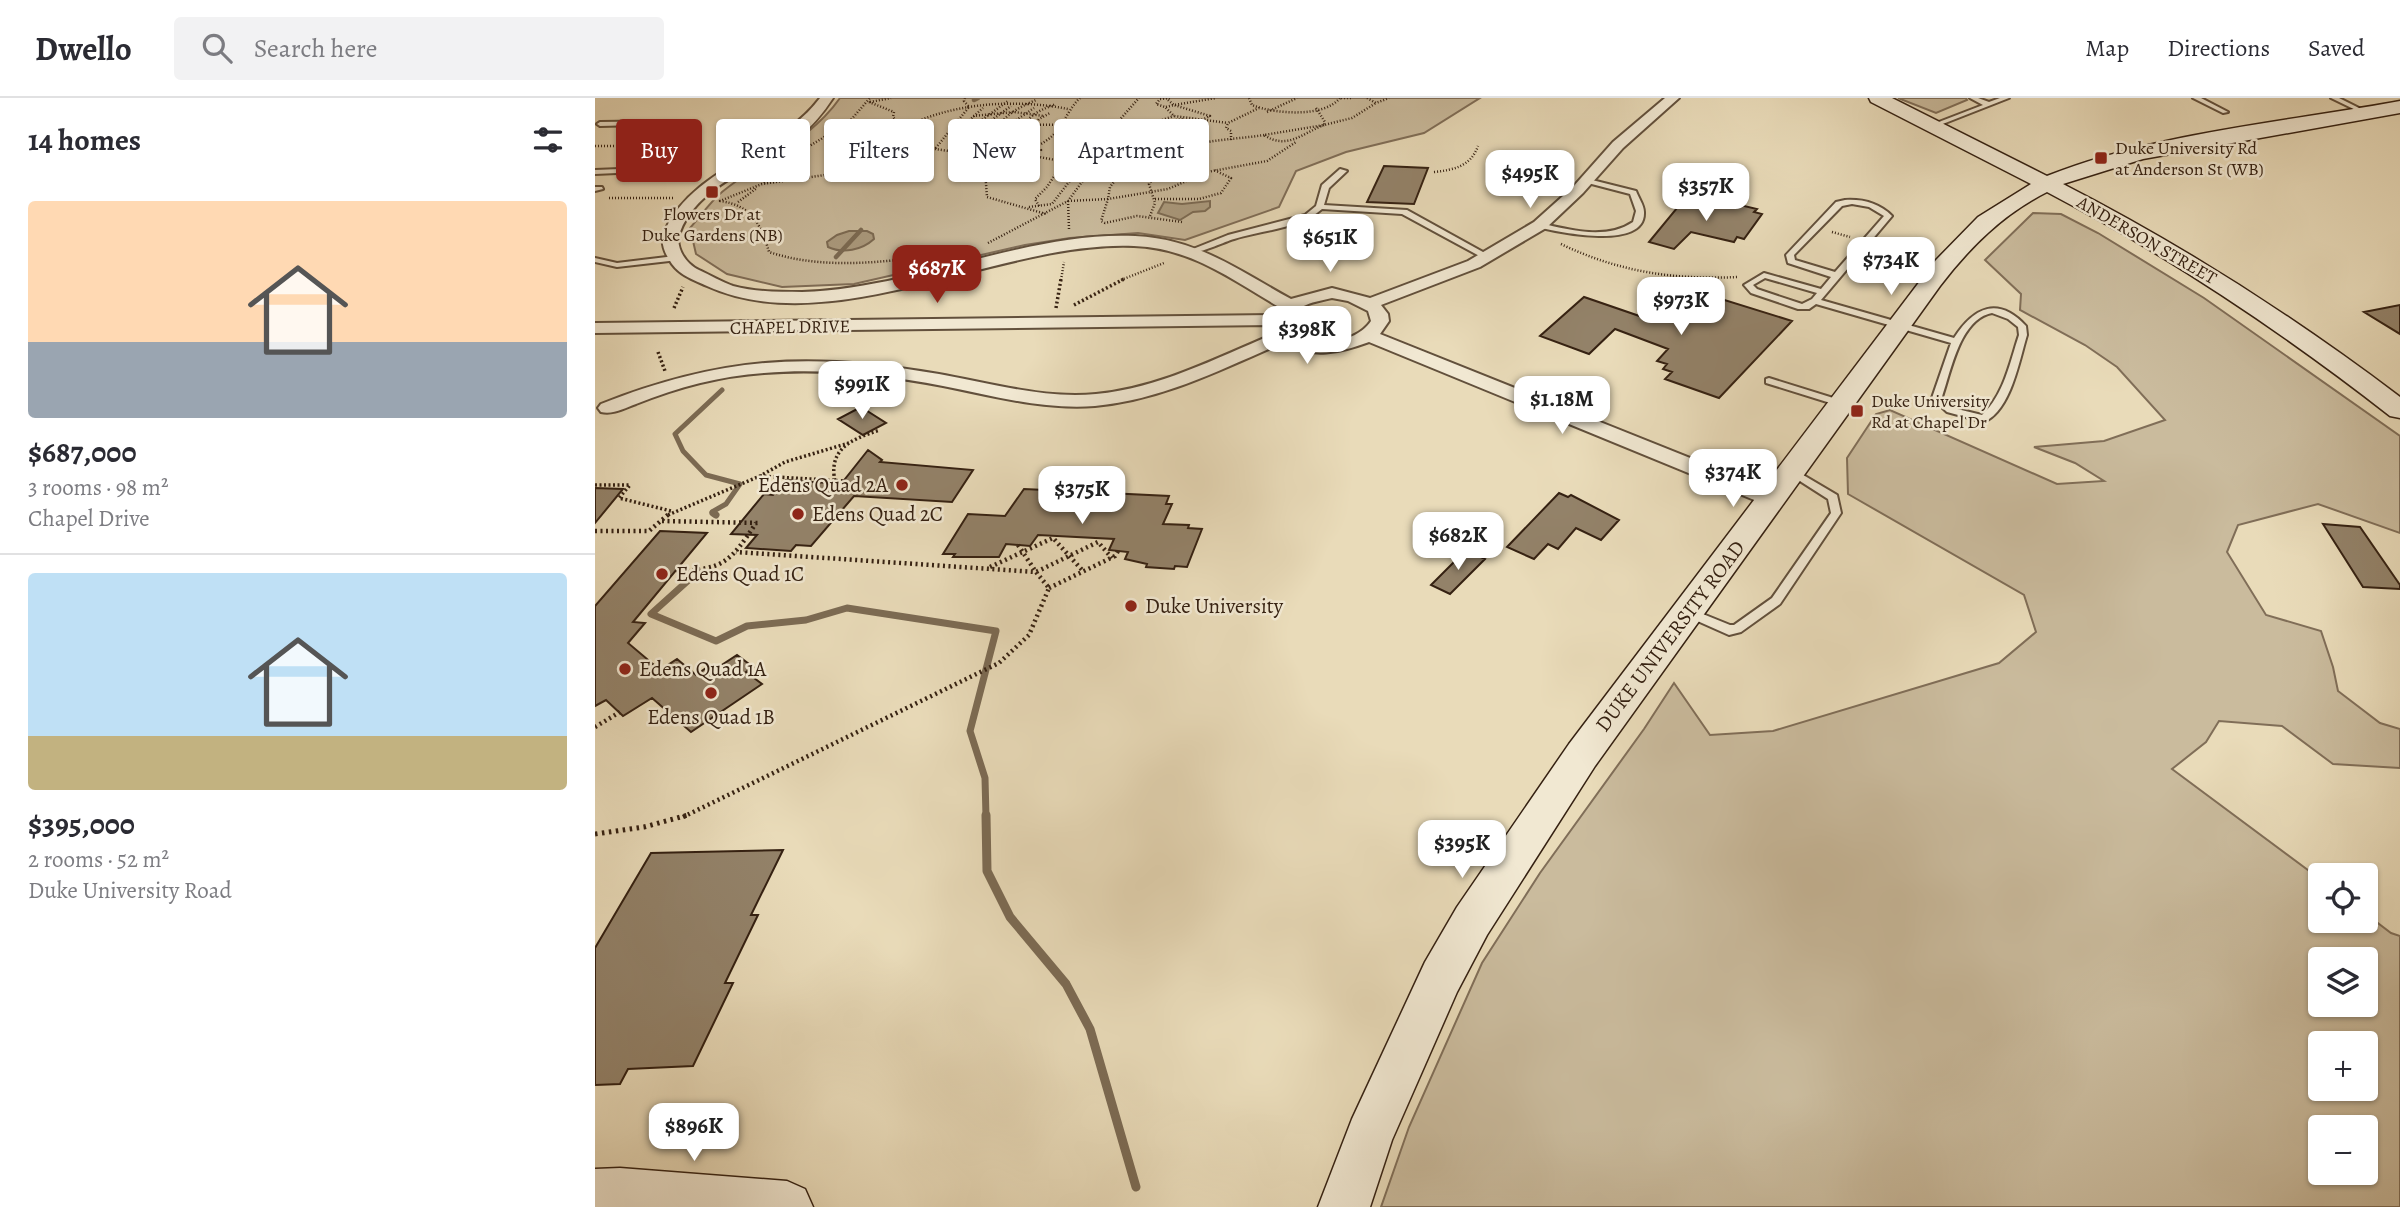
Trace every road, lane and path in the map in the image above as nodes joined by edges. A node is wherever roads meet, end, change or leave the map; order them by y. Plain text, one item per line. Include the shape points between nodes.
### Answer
1 (827, 98) edge
2 (891, 98) edge
3 (965, 98) edge
4 (1080, 98) edge
5 (1139, 98) edge
6 (1216, 98) edge
7 (1249, 98) edge
8 (1297, 98) edge
9 (1341, 98) edge
10 (1352, 98) edge
11 (1367, 98) edge
12 (1389, 98) edge
13 (1672, 98) edge
14 (1878, 98) edge
15 (1973, 98) edge
16 (2006, 98) edge
17 (2196, 98) edge
18 (2334, 98) edge
19 (1012, 99) edge
20 (1039, 99) edge
21 (1169, 99) edge
22 (869, 100) edge
23 (1058, 103) junction
24 (1376, 103) junction
25 (1174, 105) junction
26 (1989, 105) junction
27 (1011, 106) dead end
28 (969, 107) junction
29 (1165, 107) junction
30 (2400, 107) edge
31 (983, 108) dead end
32 (1034, 108) dead end
33 (1259, 108) junction
34 (1316, 108) junction
35 (1068, 110) junction
36 (1014, 112) junction
37 (1025, 112) junction
38 (1267, 112) junction
39 (2225, 112) dead end
40 (1000, 113) junction
41 (1050, 113) dead end
42 (2366, 113) junction
43 (988, 114) junction
44 (1034, 114) junction
45 (972, 116) junction
46 (1044, 116) junction
47 (1174, 116) junction
48 (1185, 118) junction
49 (850, 119) edge
50 (895, 119) edge
51 (917, 119) edge
52 (958, 119) edge
53 (969, 119) edge
54 (982, 119) edge
55 (994, 119) edge
56 (1005, 119) edge
57 (1017, 119) edge
58 (1029, 119) edge
59 (1062, 119) edge
60 (1120, 119) edge
61 (1165, 119) edge
62 (1181, 119) edge
63 (1190, 119) edge
64 (1205, 119) edge
65 (1040, 120) edge
66 (1209, 122) edge
67 (1228, 123) junction
68 (600, 124) dead end
69 (616, 124) edge
70 (1324, 125) junction
71 (1933, 126) junction
72 (948, 130) edge
73 (1263, 135) junction
74 (1231, 140) junction
75 (824, 141) edge
76 (1209, 141) edge
77 (1296, 142) junction
78 (595, 146) edge
79 (616, 146) edge
80 (1478, 146) dead end
81 (935, 149) junction
82 (948, 151) edge
83 (1214, 170) junction
84 (1342, 171) dead end
85 (595, 172) edge
86 (616, 172) edge
87 (1434, 172) dead end
88 (1054, 176) edge
89 (1587, 180) junction
90 (986, 182) edge
91 (1069, 182) edge
92 (1081, 182) edge
93 (1114, 182) edge
94 (1150, 182) edge
95 (2046, 183) junction
96 (762, 184) junction
97 (1151, 192) junction
98 (1155, 198) junction
99 (1108, 199) junction
100 (1067, 201) junction
101 (738, 202) junction
102 (1039, 206) junction
103 (1320, 207) junction
104 (1028, 208) junction
105 (1046, 214) junction
106 (1149, 216) junction
107 (1182, 222) dead end
108 (1540, 225) junction
109 (1824, 230) dead end
110 (1070, 240) dead end
111 (1554, 240) dead end
112 (1866, 242) junction
113 (979, 246) dead end
114 (1192, 251) junction
115 (942, 255) dead end
116 (1067, 257) dead end
117 (1488, 257) junction
118 (675, 258) junction
119 (595, 260) edge
120 (1171, 261) dead end
121 (1838, 275) junction
122 (1739, 277) dead end
123 (1823, 292) junction
124 (1815, 301) junction
125 (1371, 303) junction
126 (1071, 306) dead end
127 (1063, 310) dead end
128 (1284, 321) junction
129 (1901, 325) junction
130 (595, 328) edge
131 (1368, 335) junction
132 (1956, 342) junction
133 (1769, 381) dead end
134 (1843, 404) junction
135 (2400, 410) edge
136 (599, 413) edge
137 (880, 430) dead end
138 (849, 443) junction
139 (1793, 472) junction
140 (760, 476) junction
141 (833, 479) junction
142 (843, 481) dead end
143 (595, 485) edge
144 (837, 489) dead end
145 (1772, 499) junction
146 (672, 511) junction
147 (661, 520) junction
148 (595, 531) edge
149 (1018, 545) dead end
150 (1024, 551) junction
151 (1118, 551) dead end
152 (736, 552) junction
153 (1069, 556) junction
154 (1112, 558) junction
155 (988, 569) junction
156 (676, 570) dead end
157 (1083, 571) junction
158 (1036, 572) junction
159 (1049, 588) junction
160 (1688, 612) junction
161 (620, 712) dead end
162 (595, 727) edge
163 (595, 834) edge
164 (595, 1195) edge
165 (787, 1207) edge
166 (1344, 1207) edge

1 - 118 street via 801,127 685,209 670,236
2 - 22 path
3 - 28 path
4 - 35 path
5 - 60 path
6 - 25 path
7 - 33 path
8 - 38 path
9 - 10 path
9 - 34 path
11 - 24 path
12 - 24 path
13 - 89 street via 1618,145
14 - 71 main road, ANDERSON STREET
15 - 26 lane
16 - 26 lane
17 - 39 lane
18 - 42 lane
19 - 20 path
19 - 28 path
19 - 43 path
20 - 23 path
20 - 36 path
21 - 25 path
21 - 29 path via 1156,104
22 - 49 path
22 - 50 path via 894,112
23 - 35 path
23 - 44 path
24 - 70 path via 1352,118
25 - 29 path
25 - 64 path via 1210,116
26 - 71 lane
27 - 40 path
28 - 51 path
28 - 52 path
29 - 47 path
30 - 42 main road, DUKE UNIVERSITY ROAD
31 - 45 path
32 - 37 path
33 - 38 path
33 - 67 path
34 - 38 path via 1286,115
34 - 70 path
35 - 59 path
36 - 37 path
36 - 40 path
36 - 56 path
37 - 44 path
37 - 57 path
40 - 43 path
40 - 55 path
41 - 46 path
42 - 95 main road, DUKE UNIVERSITY ROAD via 2169,148 2107,162
43 - 45 path
43 - 54 path
44 - 46 path
44 - 58 path
45 - 53 path
46 - 65 path
47 - 48 path
47 - 61 path
48 - 62 path
48 - 63 path
66 - 67 path
67 - 74 path
68 - 69 lane
70 - 73 path
70 - 77 path
71 - 95 main road, ANDERSON STREET
72 - 81 path
73 - 74 path
73 - 77 path via 1272,142
74 - 76 path
75 - 96 path via 791,156
77 - 83 path via 1267,161
78 - 79 path
80 - 87 path via 1476,157 1468,164
81 - 82 path
81 - 96 path via 921,148 867,169
83 - 97 path
83 - 98 path via 1231,178 1221,193 1199,199
84 - 103 lane via 1325,187
85 - 86 lane
88 - 102 path via 1035,199
89 - 108 street
89 - 108 lane via 1631,191 1641,216 1633,227 1597,235
90 - 104 path via 987,197 1003,205
91 - 102 path via 1052,204
92 - 100 path
93 - 99 path
94 - 97 path
95 - 129 main road, DUKE UNIVERSITY ROAD via 1986,221 1930,282
95 - 135 main road, ANDERSON STREET via 2245,298
96 - 101 path
96 - 101 path via 720,201
97 - 98 path
97 - 99 path
98 - 106 path
99 - 100 path
99 - 106 path via 1102,223
100 - 105 path
100 - 110 path
101 - 115 path via 753,215 769,253 781,258 822,262
102 - 104 path
103 - 114 lane via 1308,217
103 - 117 lane via 1404,212
104 - 105 path
105 - 113 path
106 - 107 path
108 - 117 street
109 - 112 path
111 - 122 path via 1591,260 1646,275 1687,280
112 - 121 lane
112 - 121 lane via 1888,216 1877,207 1849,201 1834,208 1790,255 1791,261
114 - 118 street via 1139,242 1079,244 871,290 802,297 727,289 698,278
114 - 128 street
116 - 127 path via 1056,305 1057,313
117 - 125 street
118 - 119 lane via 617,265
120 - 126 path via 1133,274
121 - 123 lane
123 - 124 lane
123 - 124 lane via 1764,275 1748,285 1801,307
124 - 129 lane
125 - 128 street via 1332,293 1301,299
125 - 131 street via 1379,319
128 - 130 street, CHAPEL DRIVE
128 - 131 street via 1294,343 1324,348
128 - 136 street via 1161,386 1102,399 1042,399 886,372 789,366 682,381
129 - 132 lane
129 - 134 main road, DUKE UNIVERSITY ROAD
131 - 145 street
132 - 132 lane via 1937,398 1950,410 1984,419 2000,400 2023,335 2022,326 2005,314 1988,310 1967,322
133 - 134 lane
134 - 139 main road, DUKE UNIVERSITY ROAD
137 - 138 path
138 - 140 path via 785,462
138 - 141 path via 834,457
139 - 145 main road, DUKE UNIVERSITY ROAD
139 - 160 lane via 1833,497 1836,513 1776,601 1737,629 1729,630
140 - 141 path
140 - 146 path
141 - 142 path
141 - 144 path
143 - 146 path via 630,485 619,498
145 - 160 main road, DUKE UNIVERSITY ROAD
146 - 147 path
147 - 148 path via 649,531
147 - 152 path via 758,523
149 - 150 path
150 - 153 path via 1053,538
150 - 155 path
150 - 158 path
151 - 154 path
152 - 155 path
152 - 156 path via 705,572
153 - 154 path via 1098,542
153 - 157 path
153 - 158 path
154 - 157 path
155 - 158 path
157 - 159 path
158 - 159 path
159 - 163 path via 1030,635 999,663 687,816
160 - 166 main road, DUKE UNIVERSITY ROAD via 1582,755 1472,921 1441,977 1369,1136
161 - 162 path
164 - 165 main road

